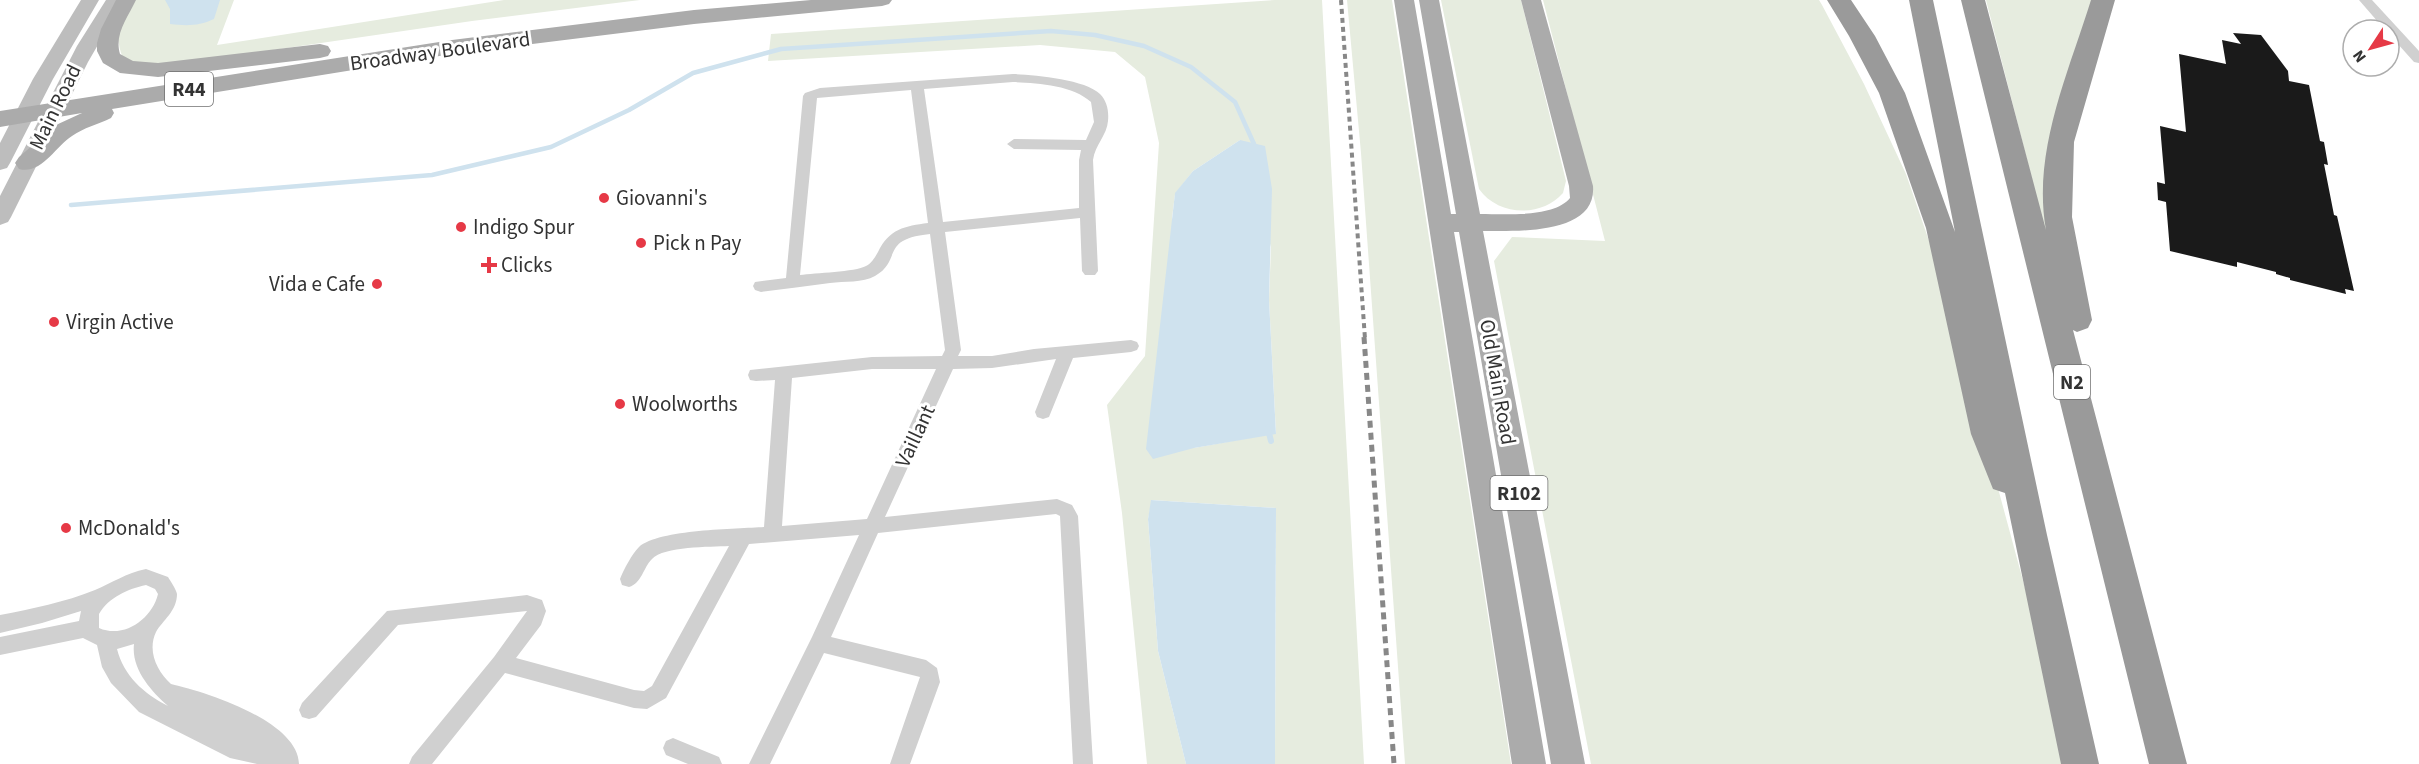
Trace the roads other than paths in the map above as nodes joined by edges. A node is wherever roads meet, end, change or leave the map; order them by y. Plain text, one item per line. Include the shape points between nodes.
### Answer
1 (90, 0) edge
2 (115, 0) edge
3 (126, 0) edge
4 (720, 0) edge
5 (882, 0) edge
6 (1404, 0) edge
7 (1429, 0) edge
8 (1532, 0) edge
9 (1839, 0) edge
10 (1921, 0) edge
11 (1973, 0) edge
12 (2103, 0) edge
13 (2365, 0) edge
14 (322, 59) junction
15 (2419, 59) edge
16 (917, 84) junction
17 (58, 102) junction
18 (0, 103) edge
19 (29, 106) junction
20 (0, 119) edge
21 (1014, 144) dead end
22 (1089, 146) junction
23 (0, 163) edge
24 (27, 163) junction
25 (1088, 212) junction
26 (0, 216) edge
27 (1455, 223) junction
28 (938, 226) junction
29 (1090, 271) dead end
30 (799, 282) junction
31 (761, 286) dead end
32 (1131, 346) dead end
33 (1067, 352) junction
34 (950, 361) junction
35 (786, 372) junction
36 (756, 375) dead end
37 (1043, 412) dead end
38 (874, 526) junction
39 (773, 533) junction
40 (744, 535) junction
41 (2030, 535) junction
42 (629, 579) dead end
43 (102, 596) junction
44 (2128, 600) junction
45 (0, 624) edge
46 (149, 626) junction
47 (88, 628) junction
48 (105, 641) junction
49 (819, 643) junction
50 (0, 646) edge
51 (501, 663) junction
52 (309, 710) dead end
53 (212, 722) junction
54 (673, 748) dead end
55 (293, 763) edge
56 (419, 764) edge
57 (712, 764) edge
58 (759, 764) edge
59 (900, 764) edge
60 (1083, 764) edge
61 (1529, 764) edge
62 (1568, 764) edge
63 (2080, 764) edge
64 (2168, 764) edge

1 - 19 main road, Main Road
2 - 17 main road, Main Road via 97,25
3 - 14 main road via 106,44 111,58 128,68 158,70
4 - 14 main road, Broadway Boulevard / R44 via 498,26
5 - 14 main road, Broadway Boulevard / R44
6 - 27 main road, Old Main Road / R102
7 - 27 main road, Old Main Road / R102
8 - 27 main road via 1582,199 1572,211 1561,216
9 - 41 highway via 1892,93 1940,228 1987,434
10 - 41 highway
11 - 44 highway, N2
12 - 44 highway via 2062,133 2058,217 2068,278 2128,537
13 - 15 street
14 - 17 main road, Broadway Boulevard / R44
14 - 24 main road via 96,114 57,135
16 - 22 street via 1024,78 1090,94 1099,103 1101,123
16 - 28 street, Vaillant
16 - 30 street via 810,96 792,275
17 - 19 main road, Broadway Boulevard / R44
17 - 24 main road, Main Road
18 - 19 main road, Broadway Boulevard / R44
19 - 20 main road, Broadway Boulevard / R44
19 - 23 main road, Main Road
21 - 22 street
22 - 25 street
24 - 26 main road, Main Road
25 - 28 street
25 - 29 street
27 - 61 main road, Old Main Road / R102
27 - 62 main road, Old Main Road / R102
28 - 30 street via 897,235 878,267 868,273
28 - 34 street, Vaillant via 953,346
30 - 31 street
32 - 33 street
33 - 34 street via 992,362
33 - 37 street
34 - 35 street via 872,363
34 - 38 street, Vaillant
35 - 36 street
35 - 39 street
38 - 39 street
38 - 49 street, Vaillant
38 - 60 street via 1057,506 1066,510
39 - 40 street
40 - 42 street via 656,546 642,557
40 - 51 street via 653,697 634,699
41 - 63 highway
43 - 45 street
43 - 46 street via 135,578 163,582 168,599
43 - 47 street via 90,612
44 - 64 highway, N2
46 - 48 street via 127,639
46 - 53 street via 144,659 164,691 196,699
47 - 48 street
47 - 50 street
48 - 53 street via 112,667 146,705
49 - 58 street, Vaillant
49 - 59 street via 926,669 930,674
51 - 52 street via 534,619 537,611 531,603 400,615 384,626
51 - 56 street
53 - 55 street
54 - 57 street

